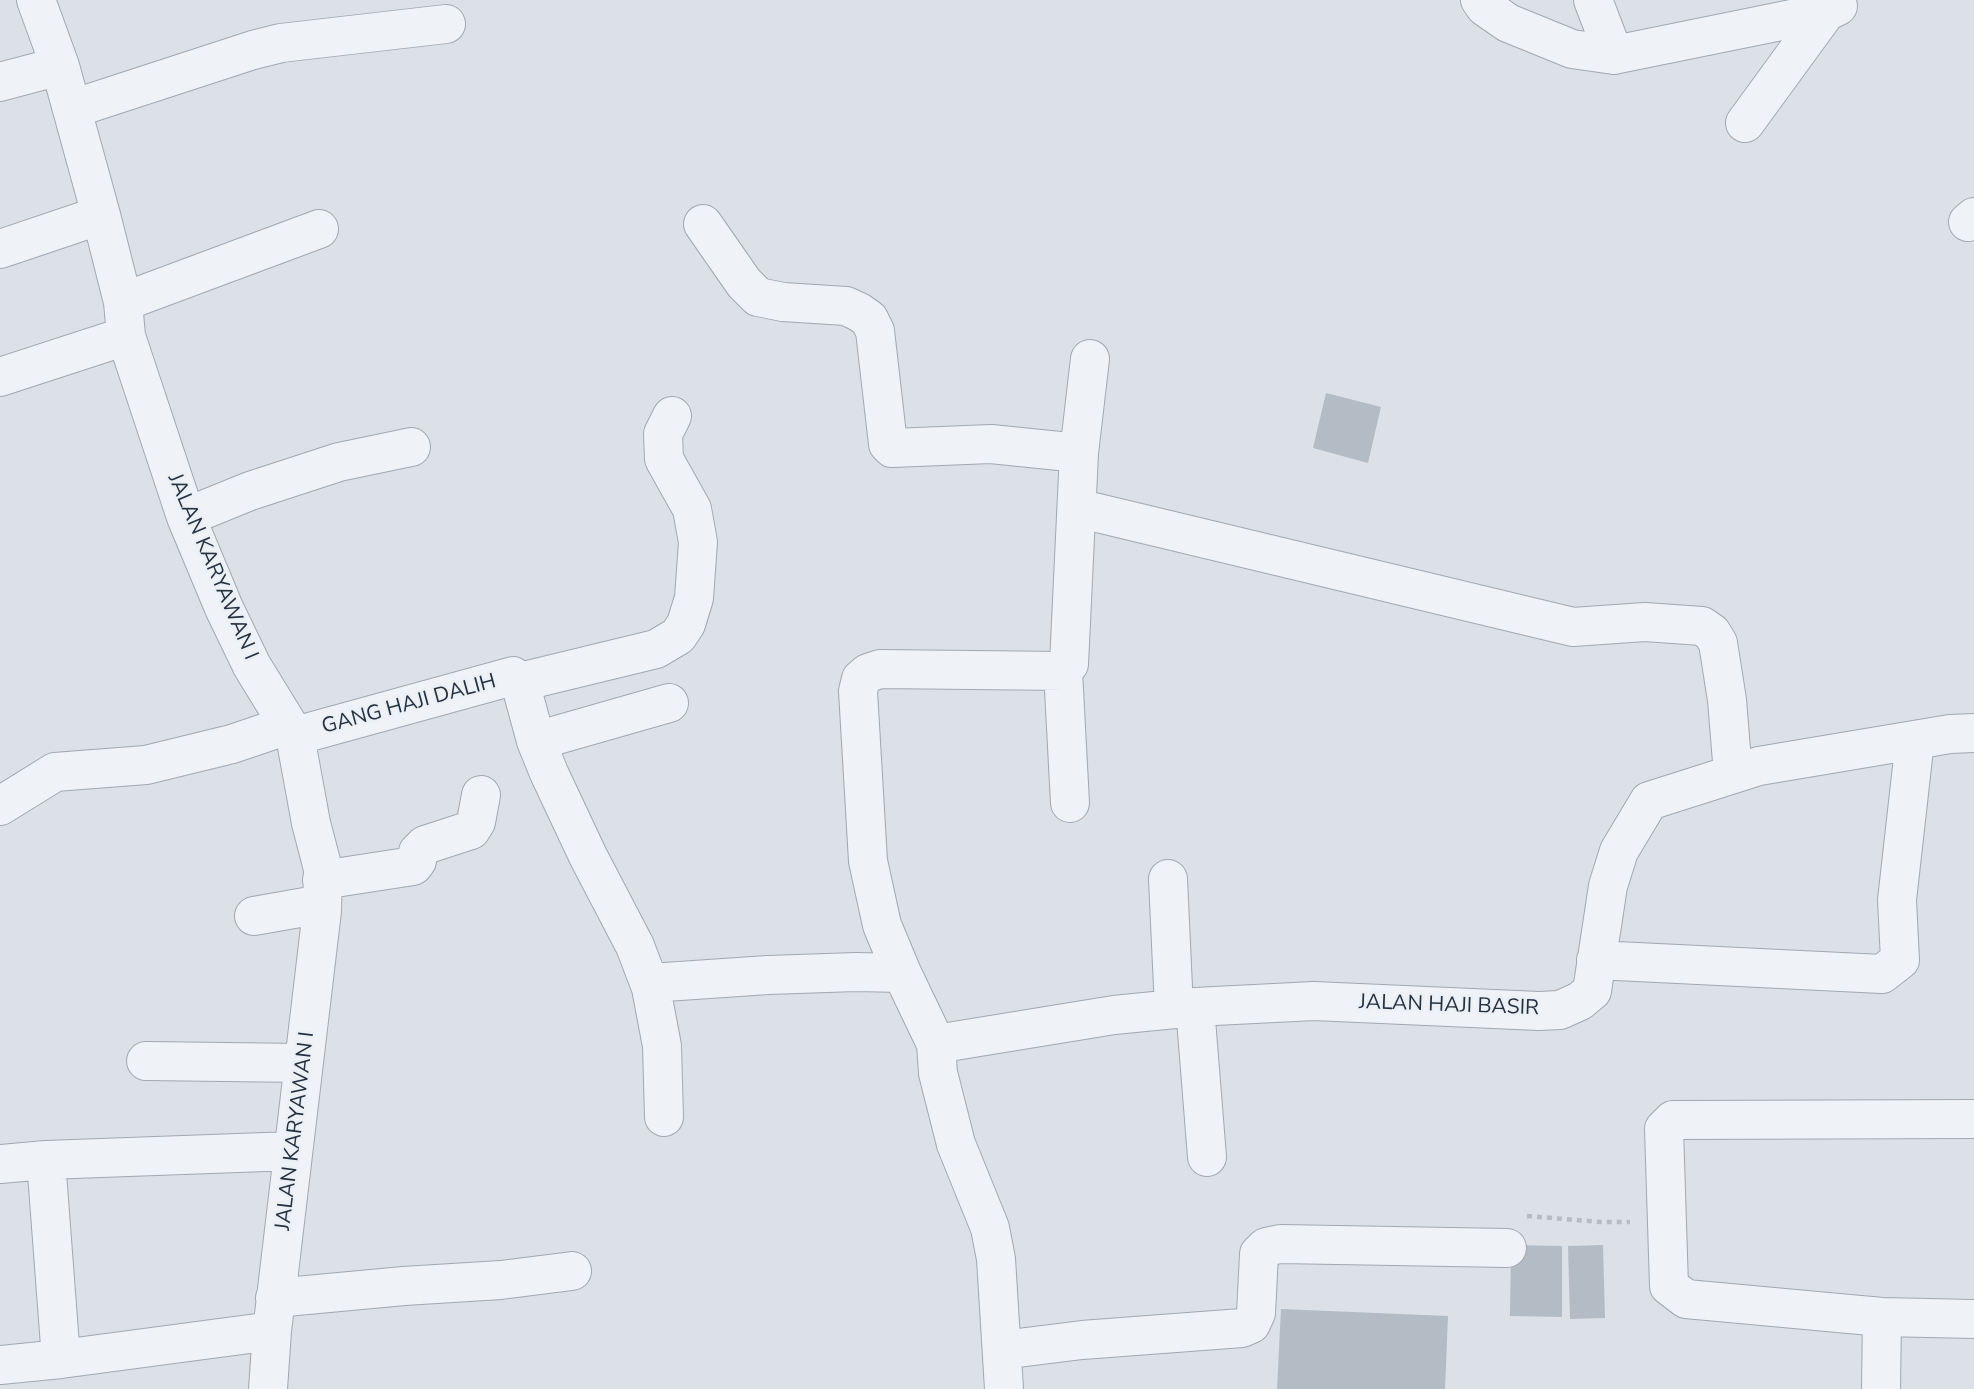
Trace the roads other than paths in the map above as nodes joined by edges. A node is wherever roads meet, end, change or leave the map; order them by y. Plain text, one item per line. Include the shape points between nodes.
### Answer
1 (36, 0) edge
2 (1480, 0) edge
3 (1593, 0) edge
4 (1832, 4) edge
5 (446, 24) dead end
6 (1614, 55) junction
7 (60, 66) junction
8 (0, 82) edge
9 (72, 109) junction
10 (1745, 123) dead end
11 (101, 215) junction
12 (703, 224) dead end
13 (319, 229) dead end
14 (0, 249) edge
15 (125, 319) junction
16 (1090, 359) dead end
17 (0, 377) edge
18 (672, 416) dead end
19 (411, 447) dead end
20 (1079, 453) junction
21 (1077, 508) junction
22 (186, 517) junction
23 (1063, 671) junction
24 (520, 682) junction
25 (669, 703) dead end
26 (291, 731) junction
27 (1974, 733) edge
28 (1915, 740) junction
29 (536, 741) junction
30 (1733, 774) junction
31 (481, 795) dead end
32 (1070, 803) dead end
33 (0, 806) edge
34 (1168, 879) dead end
35 (322, 892) junction
36 (254, 916) dead end
37 (1596, 960) junction
38 (902, 973) junction
39 (650, 984) junction
40 (1185, 1008) junction
41 (936, 1044) junction
42 (146, 1061) dead end
43 (304, 1063) junction
44 (664, 1117) dead end
45 (1974, 1119) edge
46 (293, 1151) junction
47 (1207, 1157) dead end
48 (46, 1160) junction
49 (0, 1164) edge
50 (1512, 1232) road end
51 (572, 1271) dead end
52 (274, 1315) junction
53 (1882, 1317) junction
54 (1974, 1319) edge
55 (1002, 1350) junction
56 (61, 1359) junction
57 (0, 1364) edge
58 (268, 1389) edge
59 (1004, 1389) edge
60 (1881, 1389) edge

1 - 7 street, JALAN KARYAWAN I
2 - 6 street via 1508,23 1572,49
3 - 6 street
4 - 6 street
4 - 10 street
5 - 9 street via 281,43
7 - 8 street
7 - 9 street, JALAN KARYAWAN I
9 - 11 street, JALAN KARYAWAN I
11 - 14 street
11 - 15 street, JALAN KARYAWAN I
12 - 20 street via 758,297 846,306 869,319 875,331 892,448 991,444
13 - 15 street
15 - 17 street
15 - 22 street, JALAN KARYAWAN I
16 - 20 street
18 - 24 street via 663,434 664,459 692,509 698,542 694,598 686,624 678,636 656,649
19 - 22 street via 339,462
20 - 21 street
21 - 23 street via 1069,664
21 - 30 street via 1573,627 1645,622 1702,626 1718,643
22 - 26 street, JALAN KARYAWAN I via 235,631
23 - 32 street
23 - 38 street via 880,669 861,679 868,861 882,925
24 - 26 street, GANG HAJI DALIH via 513,676
24 - 29 street
25 - 29 street
26 - 33 street via 146,765 55,772
26 - 35 street, JALAN KARYAWAN I via 323,869
27 - 28 street, JALAN HAJI BASIR
28 - 30 street, JALAN HAJI BASIR
28 - 37 street via 1896,900 1900,960 1882,974
29 - 39 street
30 - 37 street, JALAN HAJI BASIR via 1647,802 1619,851 1608,886
31 - 35 street via 471,830 425,845 414,866
34 - 40 street
35 - 36 street
35 - 43 street, JALAN KARYAWAN I
37 - 40 street, JALAN HAJI BASIR via 1592,991 1560,1010 1314,1001
38 - 39 street
38 - 41 street
39 - 44 street via 662,1046
40 - 41 street, JALAN HAJI BASIR
40 - 47 street
41 - 55 street via 938,1073 956,1144 990,1228
42 - 43 street
43 - 46 street, JALAN KARYAWAN I
45 - 53 street via 1673,1119 1664,1129 1668,1286 1686,1299
46 - 48 street
46 - 52 street, JALAN KARYAWAN I
48 - 49 street
48 - 56 street
50 - 55 street via 1273,1245 1259,1254 1256,1313 1251,1324 1242,1328
51 - 52 street via 404,1286
52 - 56 street
52 - 58 street, JALAN KARYAWAN I
53 - 54 street
53 - 60 street
55 - 59 street
56 - 57 street

